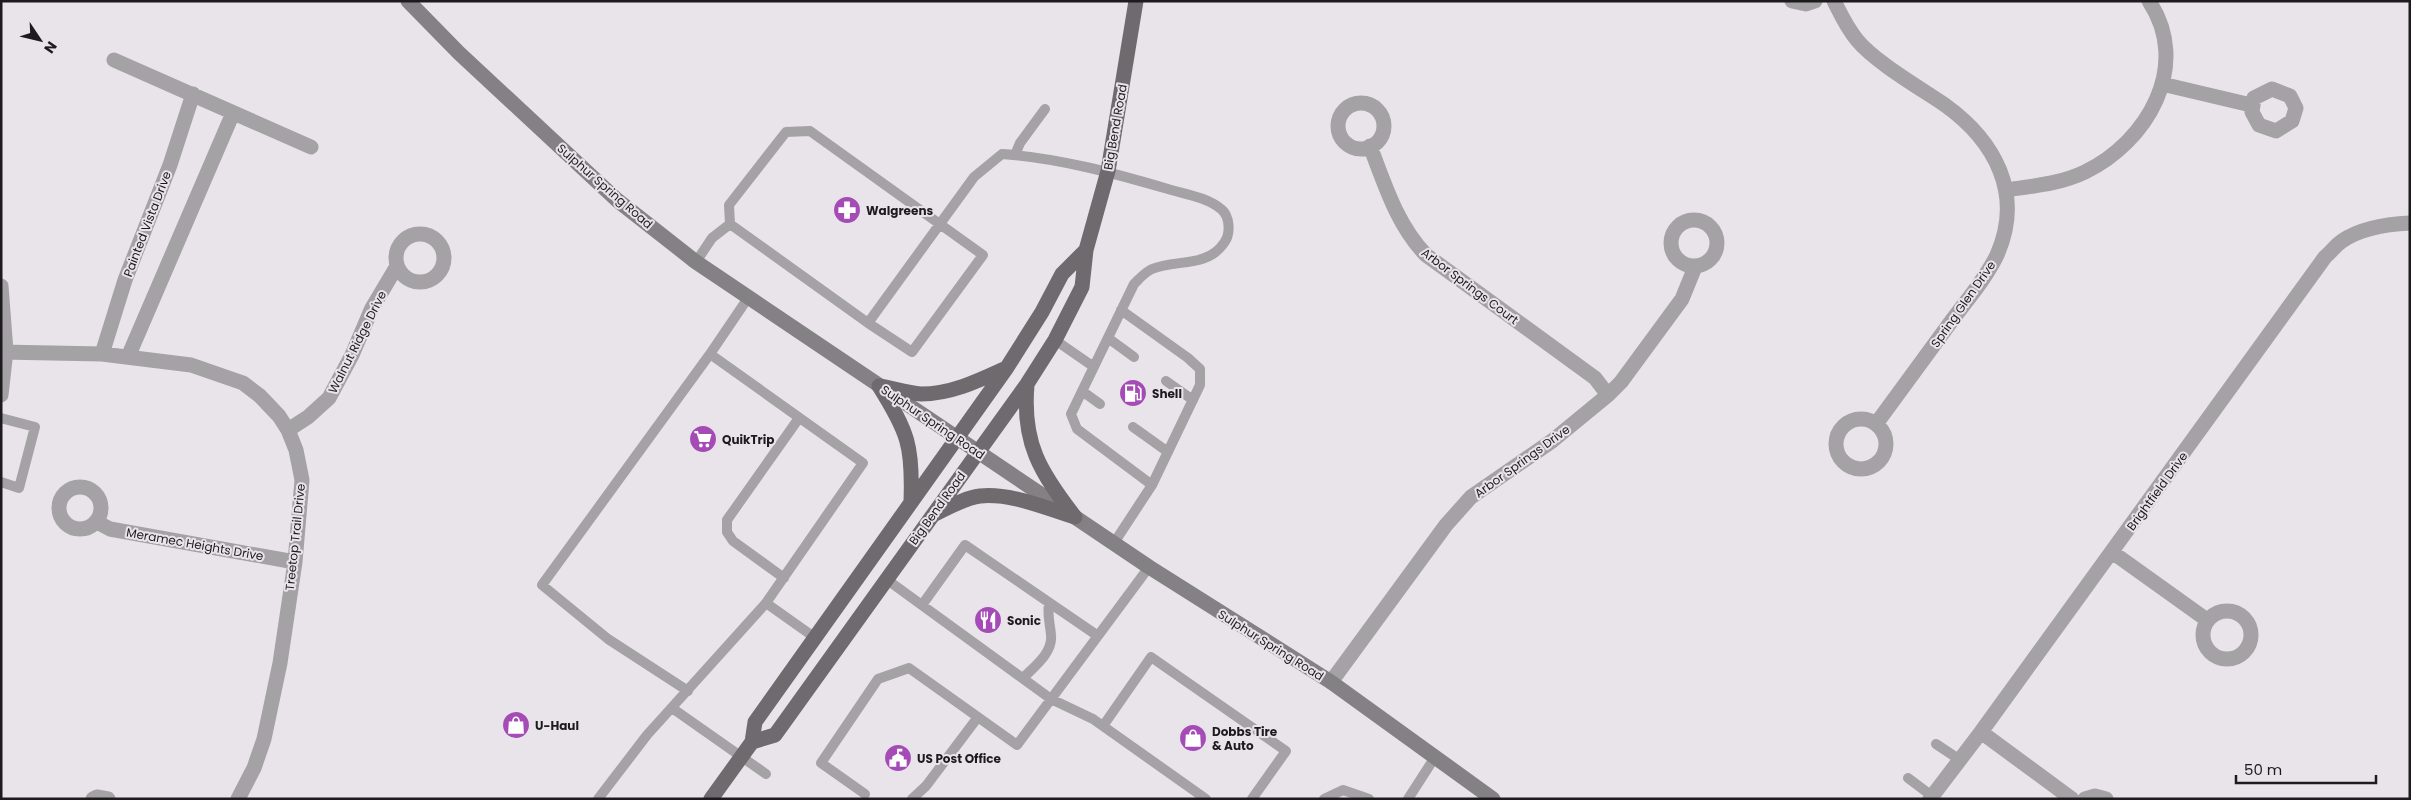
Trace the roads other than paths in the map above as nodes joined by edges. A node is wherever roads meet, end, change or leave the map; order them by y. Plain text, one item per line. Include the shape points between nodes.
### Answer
1 (408, 1) edge
2 (1136, 1) edge
3 (1792, 1) edge
4 (1815, 1) edge
5 (1834, 1) edge
6 (2149, 1) edge
7 (114, 60) dead end
8 (2162, 84) junction
9 (193, 94) junction
10 (2251, 105) dead end
11 (1046, 109) dead end
12 (233, 113) junction
13 (1370, 146) dead end
14 (311, 147) dead end
15 (1015, 155) junction
16 (1108, 171) junction
17 (2006, 190) junction
18 (2410, 223) edge
19 (730, 224) junction
20 (939, 225) junction
21 (1086, 250) junction
22 (696, 262) junction
23 (397, 266) dead end
24 (1695, 267) dead end
25 (1, 286) edge
26 (748, 298) junction
27 (1121, 310) junction
28 (868, 323) junction
29 (1108, 338) junction
30 (1056, 340) junction
31 (4, 352) edge
32 (102, 354) junction
33 (710, 354) junction
34 (128, 357) junction
35 (1134, 357) dead end
36 (1094, 367) junction
37 (1006, 368) junction
38 (1166, 381) dead end
39 (1027, 384) junction
40 (879, 386) junction
41 (1082, 391) junction
42 (1, 395) edge
43 (1608, 395) junction
44 (1193, 400) junction
45 (1100, 404) dead end
46 (1, 418) edge
47 (799, 418) junction
48 (1876, 424) dead end
49 (1133, 428) dead end
50 (288, 430) junction
51 (957, 438) junction
52 (978, 452) junction
53 (1168, 452) junction
54 (1, 482) edge
55 (1152, 485) junction
56 (911, 502) junction
57 (931, 515) junction
58 (1075, 517) junction
59 (97, 522) dead end
60 (1114, 543) junction
61 (2112, 552) junction
62 (295, 562) junction
63 (1149, 567) junction
64 (784, 578) junction
65 (886, 579) junction
66 (1050, 603) junction
67 (766, 604) junction
68 (922, 604) junction
69 (2207, 620) dead end
70 (1098, 636) junction
71 (814, 638) junction
72 (1022, 678) junction
73 (1331, 682) junction
74 (688, 691) junction
75 (1051, 699) junction
76 (672, 708) junction
77 (978, 717) junction
78 (1103, 726) junction
79 (1981, 732) junction
80 (752, 742) junction
81 (1936, 744) dead end
82 (742, 756) junction
83 (1435, 757) junction
84 (1960, 760) junction
85 (766, 774) dead end
86 (1908, 778) dead end
87 (866, 797) edge
88 (1931, 797) edge
89 (93, 799) edge
90 (108, 799) edge
91 (238, 799) edge
92 (598, 799) edge
93 (711, 799) edge
94 (912, 799) edge
95 (1206, 799) edge
96 (1252, 799) edge
97 (1324, 799) edge
98 (1368, 799) edge
99 (1408, 799) edge
100 (1494, 799) edge
101 (2072, 799) edge
102 (2085, 799) edge
103 (2106, 799) edge

1 - 22 street, Sulphur Spring Road via 617,200
2 - 16 main road, Big Bend Road
3 - 4 street via 1806,4
5 - 17 street, Spring Glen Drive via 1858,42 1962,118 1999,166
6 - 8 street via 2162,29 2165,70
7 - 9 street
8 - 10 street
8 - 17 street via 2156,105 2145,123 2103,161 2058,182
9 - 12 street
9 - 32 street, Painted Vista Drive via 170,165 125,280
11 - 15 lane via 1020,143
12 - 14 street
12 - 34 street
13 - 43 street, Arbor Springs Court via 1400,220 1422,250 1595,378
15 - 16 lane
15 - 20 lane via 1002,154 974,177
16 - 21 main road, Big Bend Road
16 - 27 lane via 1200,198 1222,209 1229,223 1226,241 1215,254 1194,262 1151,269 1134,284
17 - 48 street, Spring Glen Drive via 2008,215 2005,234 1988,271
18 - 61 street, Brightfield Drive via 2360,232 2341,241 2325,257
19 - 20 lane via 729,205 786,132 810,131
19 - 22 lane via 712,238
19 - 28 lane
20 - 28 lane
20 - 28 lane via 982,255 912,352
21 - 30 main road, Big Bend Road via 1082,287
21 - 37 main road, Big Bend Road via 1062,274
22 - 26 street, Sulphur Spring Road
23 - 50 street, Walnut Ridge Drive via 372,308 329,398
24 - 43 street, Arbor Springs Drive via 1682,299
25 - 31 street
26 - 33 lane
26 - 40 street, Sulphur Spring Road
27 - 29 lane
27 - 44 lane via 1200,369 1200,385
29 - 35 lane
29 - 36 lane
30 - 36 lane
30 - 39 main road, Big Bend Road
31 - 32 street, Treetop Trail Drive
31 - 42 street
32 - 34 street, Treetop Trail Drive
33 - 47 lane
33 - 74 lane via 542,585 608,638
34 - 50 street, Treetop Trail Drive via 191,365 243,383 260,396
36 - 41 lane
37 - 40 main road via 971,384 938,393 920,394
37 - 51 main road, Big Bend Road
38 - 44 lane
39 - 52 main road, Big Bend Road
39 - 58 main road via 1028,436 1049,483
40 - 51 street, Sulphur Spring Road
40 - 56 main road via 896,413 910,450
41 - 45 lane
41 - 55 lane via 1071,414 1078,429
43 - 73 street, Arbor Springs Drive via 1552,440 1471,497 1446,525
44 - 53 lane
46 - 54 lane via 35,427 19,488
47 - 64 lane via 727,520 727,532 733,541
47 - 64 lane via 863,463
49 - 53 lane
50 - 62 street, Treetop Trail Drive via 302,480
51 - 52 street, Sulphur Spring Road
51 - 56 main road, Big Bend Road
52 - 57 main road, Big Bend Road
52 - 58 street, Sulphur Spring Road
53 - 55 lane
55 - 60 lane
56 - 71 main road, Big Bend Road
57 - 58 main road via 980,496 1010,498
57 - 65 main road, Big Bend Road
58 - 60 street, Sulphur Spring Road
59 - 62 street, Meramec Heights Drive via 110,529
60 - 63 street, Sulphur Spring Road
61 - 69 street
61 - 79 street, Brightfield Drive
62 - 91 street, Treetop Trail Drive via 280,663 264,738 254,768
63 - 70 lane
63 - 73 street, Sulphur Spring Road
64 - 67 lane
65 - 68 lane
65 - 80 main road, Big Bend Road via 774,735
66 - 68 lane via 965,545
66 - 70 lane
66 - 72 lane via 1047,613 1050,645 1041,660
67 - 71 lane
67 - 74 lane
68 - 72 lane
70 - 75 lane
71 - 80 main road, Big Bend Road via 755,722
72 - 75 lane
73 - 83 street, Sulphur Spring Road
74 - 76 lane
75 - 77 lane via 1017,746
75 - 78 lane
76 - 82 lane
76 - 92 lane
77 - 87 lane via 909,668 878,680 820,763
77 - 94 lane via 926,786
78 - 95 lane
78 - 96 lane via 1151,657 1286,751
79 - 84 street, Brightfield Drive
79 - 101 street
80 - 82 main road, Big Bend Road
81 - 84 lane
82 - 85 lane
82 - 93 main road, Big Bend Road
83 - 99 lane
83 - 100 street, Sulphur Spring Road
84 - 88 street, Brightfield Drive
86 - 88 lane
89 - 90 street
97 - 98 lane via 1343,790
102 - 103 street via 2095,796

